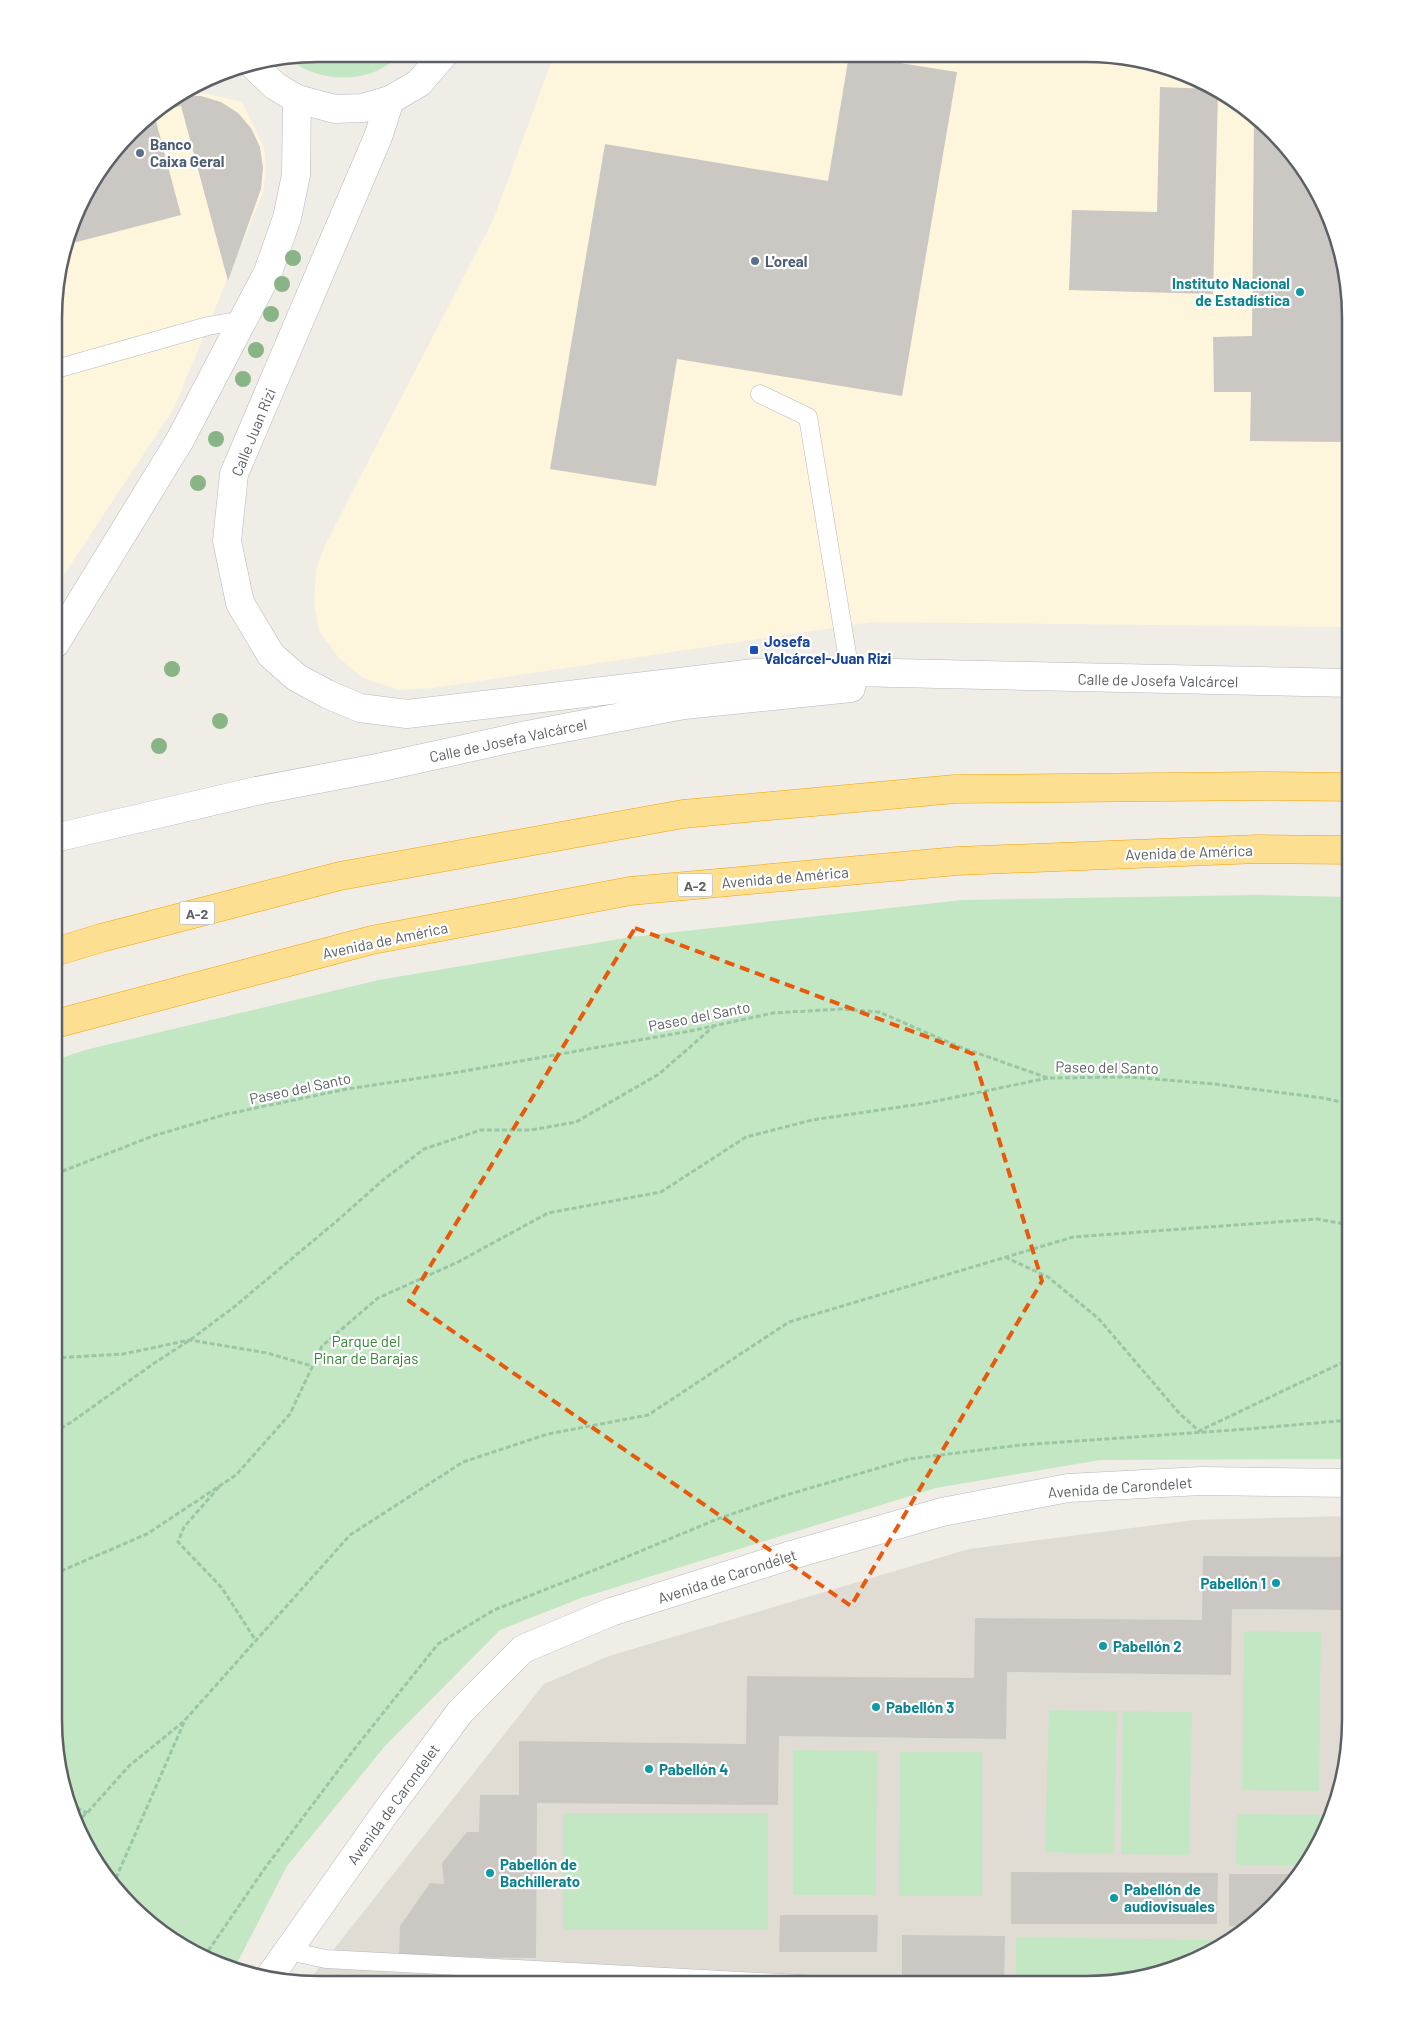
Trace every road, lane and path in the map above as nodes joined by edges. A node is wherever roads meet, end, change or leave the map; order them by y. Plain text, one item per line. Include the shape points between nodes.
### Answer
1 (437, 62) edge
2 (258, 69) edge
3 (296, 99) junction
4 (390, 100) junction
5 (243, 320) junction
6 (62, 367) edge
7 (760, 394) dead end
8 (62, 634) edge
9 (850, 672) junction
10 (966, 676) junction
11 (1342, 683) edge
12 (407, 714) joint
13 (1342, 787) edge
14 (62, 836) edge
15 (1342, 850) edge
16 (62, 950) edge
17 (62, 1022) edge
18 (715, 1026) junction
19 (1048, 1078) junction
20 (1342, 1102) edge
21 (62, 1171) edge
22 (1342, 1224) edge
23 (1005, 1257) junction
24 (190, 1340) junction
25 (62, 1358) edge
26 (1342, 1363) edge
27 (312, 1366) junction
28 (62, 1428) edge
29 (223, 1483) junction
30 (1342, 1483) edge
31 (62, 1571) edge
32 (256, 1641) junction
33 (185, 1720) junction
34 (78, 1808) edge
35 (87, 1813) junction
36 (81, 1818) edge
37 (116, 1878) edge
38 (288, 1951) junction
39 (273, 1973) edge
40 (661, 1976) edge

1 - 4 street via 418,83
2 - 3 street via 275,86
3 - 4 street via 335,109 363,108
3 - 5 street via 296,175 287,218 268,272
4 - 12 street, Calle Juan Rizi via 378,137 234,474 227,541 240,603 271,655 296,677 327,694 360,708
5 - 6 lane via 208,326
5 - 8 street via 180,440
7 - 9 lane via 808,417
9 - 10 street, Calle de Josefa Valcárcel
9 - 12 street, Calle de Josefa Valcárcel via 755,673
10 - 11 street, Calle de Josefa Valcárcel
10 - 14 street, Calle de Josefa Valcárcel via 684,705 256,791
13 - 16 highway, A-2 via 955,789 683,814 340,876
15 - 17 highway, Avenida de América / A-2 via 1258,849 957,861 630,891 372,940
18 - 19 path, Paseo del Santo via 774,1013 842,1009 879,1012 957,1046
18 - 21 path, Paseo del Santo via 347,1089 227,1114 153,1136
18 - 24 path via 659,1074 576,1122 531,1130 481,1130 424,1149
19 - 20 path, Paseo del Santo via 1130,1077 1205,1083
19 - 27 path via 927,1103 812,1120 746,1137 661,1192 548,1213 458,1262 378,1298 322,1346
22 - 23 path via 1317,1219 1074,1237
23 - 26 path via 1048,1277 1099,1319 1199,1432
23 - 32 path via 789,1322 648,1415 548,1434 463,1462 350,1535
24 - 25 path via 123,1354
24 - 27 path via 267,1353
24 - 28 path
27 - 29 path via 290,1414 236,1475
29 - 31 path via 147,1534
29 - 32 path via 184,1527 178,1542 222,1588
30 - 38 street, Avenida de Carondelet via 1201,1481 1068,1488 942,1512 611,1612 523,1649 460,1712
32 - 33 path
33 - 35 path via 129,1766
33 - 37 path
34 - 35 path
35 - 36 path
38 - 39 street, Avenida de Carondelet
38 - 40 lane via 326,1959

